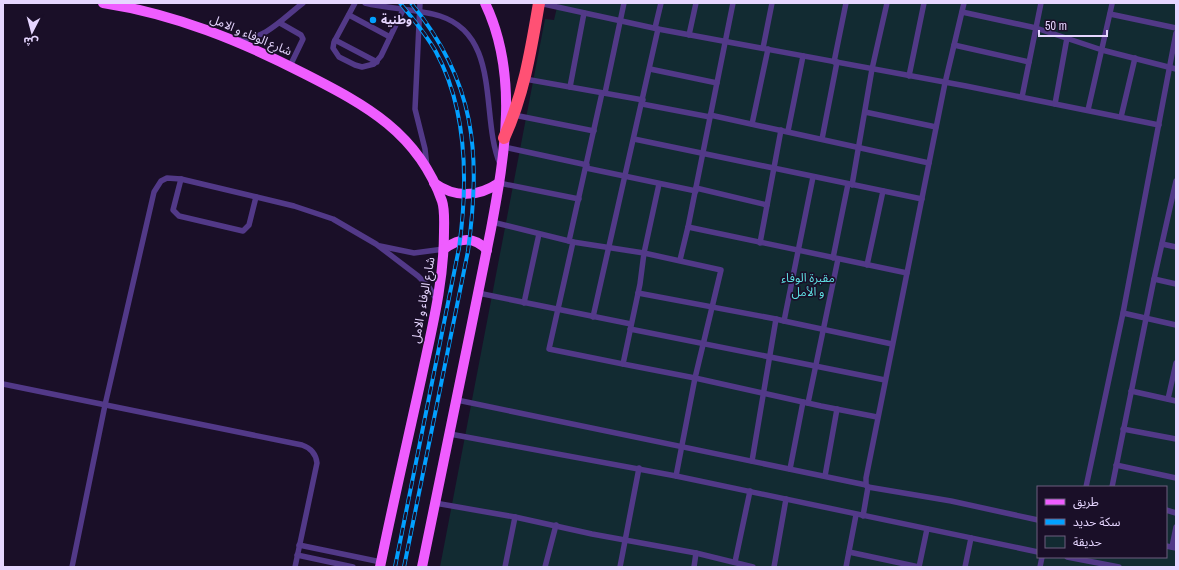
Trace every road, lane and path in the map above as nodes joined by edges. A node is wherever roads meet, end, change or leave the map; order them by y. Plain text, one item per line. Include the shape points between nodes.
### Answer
1 (103, 3) edge
2 (303, 3) edge
3 (355, 3) edge
4 (365, 3) edge
5 (420, 3) edge
6 (485, 3) edge
7 (539, 3) edge
8 (624, 3) edge
9 (661, 3) edge
10 (696, 3) edge
11 (734, 3) edge
12 (772, 3) edge
13 (846, 3) edge
14 (887, 3) edge
15 (924, 3) edge
16 (964, 3) edge
17 (1041, 3) edge
18 (1110, 3) edge
19 (403, 10) junction
20 (419, 12) junction
21 (962, 12) junction
22 (584, 13) junction
23 (1110, 14) junction
24 (349, 15) junction
25 (620, 21) junction
26 (280, 23) junction
27 (1036, 28) junction
28 (1176, 28) edge
29 (656, 29) junction
30 (1176, 34) edge
31 (689, 35) junction
32 (390, 37) junction
33 (1067, 38) junction
34 (234, 40) junction
35 (335, 40) junction
36 (726, 42) junction
37 (954, 45) junction
38 (765, 49) junction
39 (1102, 50) junction
40 (803, 56) junction
41 (1135, 58) junction
42 (377, 62) junction
43 (836, 62) junction
44 (1029, 62) junction
45 (290, 66) junction
46 (1169, 67) junction
47 (650, 69) junction
48 (872, 69) junction
49 (1176, 69) edge
50 (909, 76) junction
51 (525, 79) junction
52 (717, 83) junction
53 (945, 83) junction
54 (570, 87) junction
55 (604, 93) junction
56 (1022, 97) junction
57 (643, 102) junction
58 (1055, 104) junction
59 (1088, 110) junction
60 (865, 112) junction
61 (514, 115) junction
62 (710, 116) junction
63 (1121, 117) junction
64 (752, 124) junction
65 (1159, 125) junction
66 (936, 127) junction
67 (781, 130) junction
68 (594, 131) junction
69 (788, 132) junction
70 (634, 139) junction
71 (822, 139) junction
72 (504, 142) junction
73 (859, 148) junction
74 (703, 154) junction
75 (929, 163) junction
76 (586, 166) junction
77 (501, 168) junction
78 (773, 169) junction
79 (427, 170) junction
80 (625, 176) junction
81 (813, 177) junction
82 (181, 179) junction
83 (1176, 181) edge
84 (434, 183) junction
85 (499, 183) junction
86 (660, 184) junction
87 (850, 184) junction
88 (696, 190) junction
89 (883, 191) junction
90 (256, 197) junction
91 (579, 199) junction
92 (922, 199) junction
93 (767, 204) junction
94 (1173, 209) edge
95 (492, 222) junction
96 (688, 227) junction
97 (539, 234) junction
98 (571, 241) junction
99 (760, 242) junction
100 (376, 244) junction
101 (1162, 244) junction
102 (608, 247) junction
103 (1176, 247) edge
104 (444, 249) junction
105 (487, 250) junction
106 (798, 250) junction
107 (644, 253) junction
108 (836, 258) junction
109 (680, 260) junction
110 (867, 265) junction
111 (907, 273) junction
112 (1154, 279) junction
113 (1176, 284) edge
114 (478, 293) junction
115 (638, 293) junction
116 (524, 303) junction
117 (437, 304) junction
118 (712, 308) junction
119 (558, 309) junction
120 (1123, 313) junction
121 (593, 317) junction
122 (776, 319) junction
123 (1147, 319) junction
124 (784, 320) junction
125 (1176, 325) edge
126 (631, 327) junction
127 (823, 329) junction
128 (703, 344) junction
129 (892, 344) junction
130 (769, 357) junction
131 (1176, 363) edge
132 (623, 364) junction
133 (816, 366) junction
134 (695, 378) junction
135 (885, 380) junction
136 (3, 384) edge
137 (1131, 391) junction
138 (763, 393) junction
139 (1168, 399) junction
140 (457, 400) junction
141 (1176, 401) edge
142 (806, 403) junction
143 (104, 405) junction
144 (838, 409) junction
145 (877, 417) junction
146 (1123, 429) junction
147 (450, 434) junction
148 (1176, 439) edge
149 (682, 446) junction
150 (752, 461) junction
151 (1116, 465) junction
152 (640, 468) junction
153 (790, 469) junction
154 (676, 476) junction
155 (825, 476) junction
156 (1176, 478) edge
157 (867, 486) junction
158 (1086, 486) edge
159 (1112, 486) edge
160 (750, 491) junction
161 (786, 499) junction
162 (435, 503) junction
163 (859, 515) junction
164 (516, 517) junction
165 (1037, 520) edge
166 (556, 525) junction
167 (1176, 527) edge
168 (927, 529) junction
169 (971, 538) junction
170 (625, 539) junction
171 (299, 545) junction
172 (1171, 547) edge
173 (849, 552) junction
174 (1037, 552) edge
175 (696, 553) junction
176 (297, 555) junction
177 (1072, 558) edge
178 (1081, 560) junction
179 (1097, 560) edge
180 (735, 562) junction
181 (381, 564) edge
182 (72, 567) edge
183 (294, 567) edge
184 (353, 567) edge
185 (422, 567) edge
186 (505, 567) edge
187 (545, 567) edge
188 (620, 567) edge
189 (694, 567) edge
190 (753, 567) edge
191 (774, 567) edge
192 (846, 567) edge
193 (919, 567) edge
194 (965, 567) edge
195 (1079, 567) edge
196 (1116, 567) edge

1 - 34 main road, شارع الوفاء و الامل via 169,17
2 - 26 lane
3 - 24 lane
4 - 19 lane
5 - 20 lane
6 - 72 main road via 504,60
7 - 22 lane
7 - 51 highway
8 - 25 lane
9 - 29 lane
10 - 31 lane
11 - 36 lane
12 - 38 lane
13 - 43 lane
14 - 48 lane
15 - 50 lane
16 - 21 lane
17 - 27 lane
18 - 23 lane
19 - 20 lane
19 - 32 lane
20 - 77 lane via 450,20 463,29 477,48 488,93 493,142
20 - 79 lane via 414,109 425,149
21 - 27 lane
21 - 37 lane
22 - 25 lane
22 - 54 lane
23 - 28 lane
23 - 39 lane
24 - 32 lane
24 - 35 lane
25 - 29 lane
25 - 55 lane
26 - 34 lane via 259,36
26 - 45 lane via 303,39
27 - 33 lane
27 - 44 lane
29 - 31 lane
29 - 47 lane
30 - 46 lane
31 - 36 lane
32 - 42 lane
33 - 39 lane
33 - 58 lane
34 - 45 main road, شارع الوفاء و الامل
35 - 42 lane
35 - 42 lane via 333,48 339,57 362,67
36 - 38 lane
36 - 52 lane
37 - 44 lane
37 - 53 lane
38 - 40 lane
38 - 64 lane
39 - 41 lane
39 - 59 lane
40 - 43 lane
40 - 69 lane
41 - 46 lane
41 - 63 lane
43 - 48 lane
43 - 71 lane
44 - 56 lane
45 - 79 main road, شارع الوفاء و الامل via 359,102 382,118 412,148
46 - 49 lane
46 - 65 lane
47 - 52 lane
47 - 57 lane
48 - 50 lane
48 - 60 lane
50 - 53 lane
51 - 54 lane
51 - 61 highway
52 - 62 lane
53 - 56 lane
53 - 66 lane
54 - 55 lane
55 - 57 lane
55 - 68 lane
56 - 58 lane
57 - 62 lane
57 - 70 lane
58 - 59 lane
59 - 63 lane
60 - 66 lane
60 - 73 lane
61 - 68 lane
61 - 72 highway
62 - 64 lane
62 - 74 lane
63 - 65 lane
64 - 67 lane
65 - 120 lane
66 - 75 lane
67 - 69 lane
67 - 78 lane
68 - 76 lane
69 - 71 lane
70 - 74 lane
70 - 80 lane
71 - 73 lane
72 - 76 lane
72 - 77 main road
73 - 75 lane
73 - 87 lane
74 - 78 lane
74 - 88 lane
75 - 92 lane
76 - 80 lane
76 - 91 lane
77 - 85 main road
78 - 81 lane
78 - 93 lane
79 - 84 main road, شارع الوفاء و الامل
80 - 86 lane
80 - 102 lane
81 - 87 lane
81 - 106 lane
82 - 90 lane
82 - 90 lane via 174,210 178,216 243,231 249,225
82 - 143 lane via 167,178 161,181 154,192
83 - 94 lane
84 - 85 main road via 446,190 466,194 480,192
84 - 104 main road, شارع الوفاء و الامل via 443,204
85 - 91 lane
85 - 95 main road
86 - 88 lane
86 - 107 lane
87 - 89 lane
87 - 108 lane
88 - 93 lane
88 - 96 lane
89 - 92 lane
89 - 110 lane
90 - 100 lane via 327,217 344,224
91 - 98 lane
92 - 111 lane
93 - 99 lane
94 - 101 lane
95 - 97 lane
95 - 105 main road
96 - 99 lane
96 - 109 lane
97 - 98 lane
97 - 116 lane
98 - 102 lane
98 - 119 lane
99 - 106 lane
100 - 104 lane via 414,253
100 - 117 lane via 424,281
101 - 103 lane
101 - 112 lane
102 - 107 lane
102 - 121 lane
104 - 105 main road via 456,241 465,239 475,241
104 - 117 main road, شارع الوفاء و الامل
105 - 114 main road
106 - 108 lane
106 - 124 lane
107 - 109 lane
107 - 115 lane
108 - 110 lane
108 - 127 lane
109 - 118 lane via 721,270
110 - 111 lane
111 - 129 lane
112 - 113 lane
112 - 123 lane
114 - 116 lane
114 - 140 main road
115 - 118 lane
115 - 126 lane
116 - 119 lane
117 - 181 main road, شارع الوفاء و الامل
118 - 122 lane
118 - 128 lane
119 - 121 lane
119 - 132 lane via 549,349
120 - 123 lane
120 - 158 lane
121 - 126 lane
122 - 124 lane
122 - 130 lane
123 - 125 lane
123 - 137 lane
124 - 127 lane
126 - 128 lane
126 - 132 lane
127 - 129 lane
127 - 133 lane
128 - 130 lane
128 - 134 lane
129 - 135 lane
130 - 133 lane
130 - 138 lane
131 - 139 lane
132 - 134 lane
133 - 135 lane
133 - 142 lane
134 - 138 lane
134 - 149 lane
135 - 145 lane
136 - 143 lane
137 - 139 lane
137 - 146 lane
138 - 142 lane
138 - 150 lane
139 - 141 lane
140 - 147 main road
140 - 149 lane
142 - 144 lane
142 - 153 lane
143 - 171 lane via 310,448 317,464
143 - 182 lane
144 - 145 lane
144 - 155 lane
145 - 157 lane
146 - 148 lane
146 - 151 lane
147 - 152 lane
147 - 162 main road
149 - 150 lane
149 - 154 lane
150 - 153 lane
151 - 156 lane
151 - 159 lane
152 - 154 lane
152 - 170 lane
153 - 155 lane
154 - 160 lane
155 - 157 lane
157 - 163 lane
157 - 165 lane
160 - 161 lane
160 - 180 lane
161 - 163 lane
161 - 191 lane
162 - 164 lane
162 - 185 main road
163 - 168 lane
163 - 173 lane
164 - 166 lane
164 - 186 lane
166 - 170 lane
166 - 187 lane
167 - 172 lane
168 - 169 lane
168 - 193 lane
169 - 174 lane
169 - 194 lane
170 - 175 lane
170 - 188 lane
171 - 176 lane
171 - 181 lane
173 - 192 lane
173 - 193 lane
175 - 180 lane
175 - 189 lane
176 - 183 lane
176 - 184 lane
177 - 178 lane
178 - 179 lane
178 - 195 lane
179 - 196 lane
180 - 190 lane

